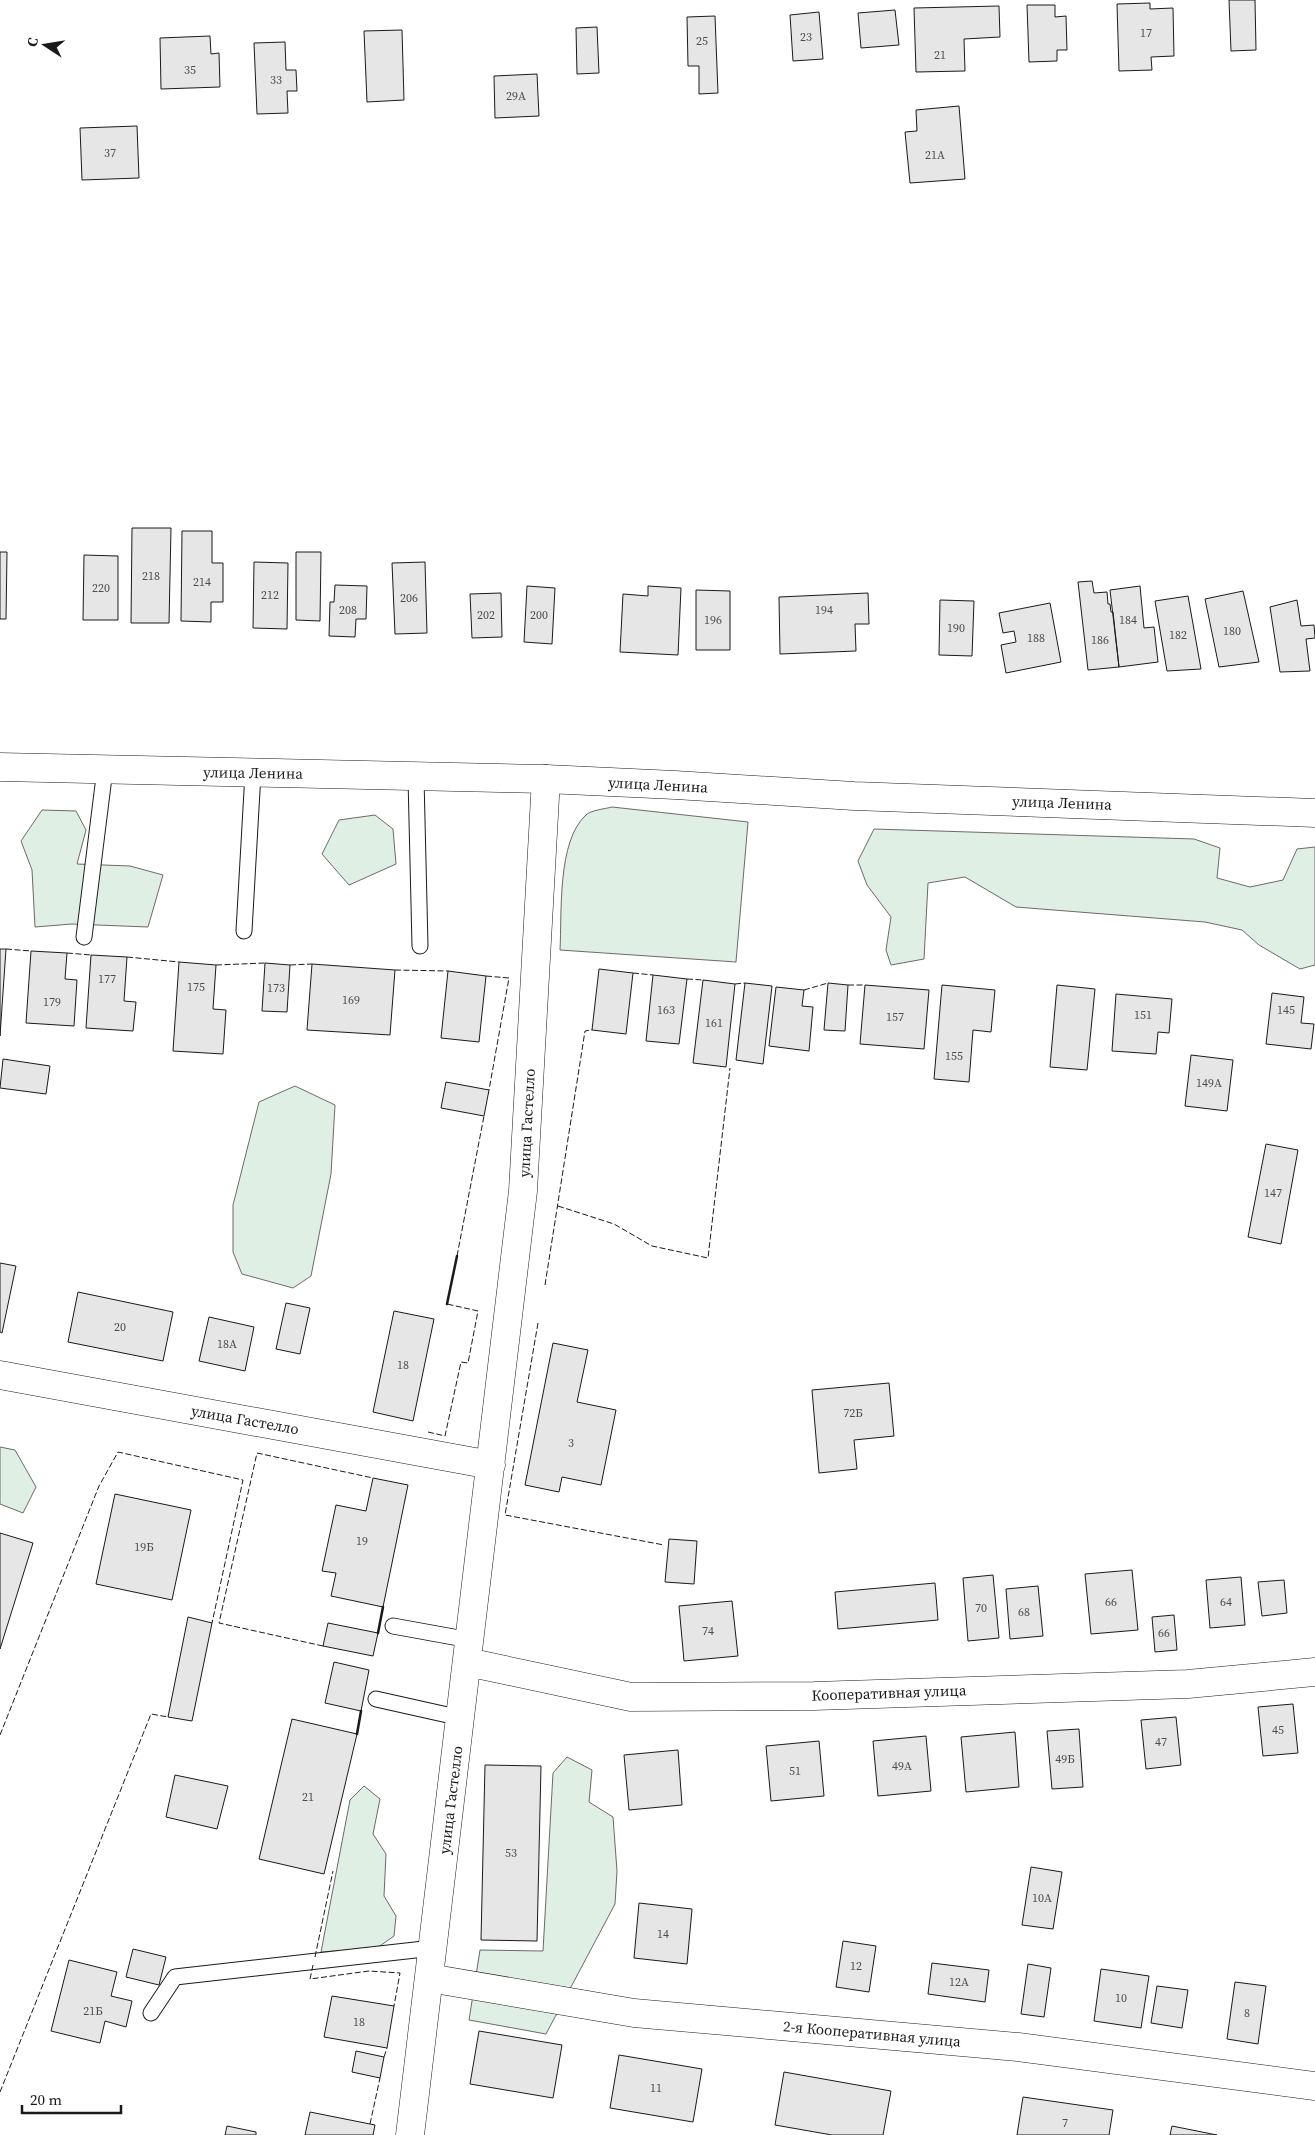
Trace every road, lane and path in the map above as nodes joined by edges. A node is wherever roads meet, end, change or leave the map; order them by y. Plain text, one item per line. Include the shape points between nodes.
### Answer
1 (0, 767) edge
2 (105, 770) junction
3 (253, 773) junction
4 (416, 778) junction
5 (546, 779) junction
6 (1315, 813) edge
7 (244, 931) dead end
8 (84, 937) dead end
9 (420, 946) dead end
10 (0, 1375) edge
11 (491, 1464) junction
12 (393, 1626) dead end
13 (468, 1651) junction
14 (1315, 1672) edge
15 (376, 1699) dead end
16 (461, 1718) junction
17 (432, 1948) junction
18 (429, 1978) junction
19 (151, 2013) dead end
20 (1315, 2086) edge
21 (410, 2135) edge

1 - 2 street, улица Ленина
2 - 3 street, улица Ленина
2 - 8 lane
3 - 4 street, улица Ленина
3 - 7 lane
4 - 5 street, улица Ленина
4 - 9 lane
5 - 6 street, улица Ленина via 854,796
5 - 11 street, улица Гастелло via 523,1191
10 - 11 street, улица Гастелло
11 - 13 street, улица Гастелло
12 - 13 lane
13 - 14 street, Кооперативная улица via 631,1697 814,1696 1188,1684
13 - 16 street, улица Гастелло
15 - 16 lane
16 - 17 street, улица Гастелло
17 - 18 street, улица Гастелло
17 - 19 lane via 175,1977
18 - 20 street, 2-я Кооперативная улица via 634,2013 1018,2047
18 - 21 street, улица Гастелло

